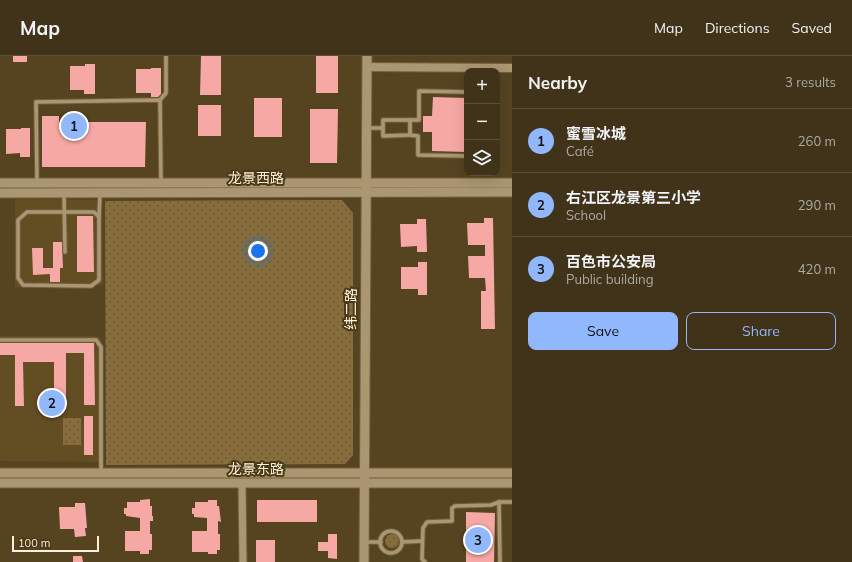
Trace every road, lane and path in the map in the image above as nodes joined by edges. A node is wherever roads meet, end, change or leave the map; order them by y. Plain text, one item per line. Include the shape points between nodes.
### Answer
1 (166, 56) edge
2 (367, 56) edge
3 (367, 67) junction
4 (512, 68) edge
5 (464, 92) edge
6 (160, 100) junction
7 (410, 120) junction
8 (366, 128) junction
9 (383, 128) junction
10 (410, 136) junction
11 (464, 156) edge
12 (0, 183) edge
13 (37, 183) junction
14 (161, 183) junction
15 (366, 183) junction
16 (512, 183) edge
17 (0, 192) edge
18 (64, 192) junction
19 (100, 192) junction
20 (366, 192) junction
21 (512, 192) edge
22 (64, 212) junction
23 (99, 217) junction
24 (65, 252) dead end
25 (0, 340) edge
26 (0, 473) edge
27 (101, 473) junction
28 (365, 473) junction
29 (512, 473) edge
30 (0, 483) edge
31 (242, 483) junction
32 (365, 483) junction
33 (512, 484) edge
34 (499, 502) junction
35 (512, 502) edge
36 (364, 542) junction
37 (381, 542) junction
38 (402, 542) junction
39 (422, 542) junction
40 (242, 562) edge
41 (364, 562) edge
42 (425, 562) edge
43 (500, 562) edge

1 - 6 lane via 166,93
2 - 3 main road, 纬二路
3 - 4 street
3 - 8 main road, 纬二路
5 - 7 lane via 419,91 419,120
6 - 13 lane via 36,102
6 - 14 lane
7 - 9 lane via 384,120
7 - 10 lane
8 - 9 lane
8 - 15 main road, 纬二路
9 - 10 lane via 383,136
10 - 11 lane via 418,136 418,155
12 - 13 main road, 龙景西路
13 - 14 main road, 龙景西路
14 - 15 main road, 龙景西路
15 - 16 main road, 龙景西路
15 - 20 main road, 纬二路
17 - 18 main road, 龙景西路
18 - 19 main road, 龙景西路
18 - 22 lane
19 - 20 main road, 龙景西路
19 - 23 lane
20 - 21 main road, 龙景西路
20 - 28 main road, 纬二路
22 - 23 lane via 94,212
22 - 23 lane via 27,212 18,220 18,278 23,285 91,286 99,280
22 - 24 lane
25 - 27 lane via 96,340 101,347
26 - 27 main road, 龙景东路
27 - 28 main road, 龙景东路
28 - 29 main road, 龙景东路
28 - 32 main road, 纬二路
30 - 31 main road, 龙景东路
31 - 32 main road, 龙景东路
31 - 40 street
32 - 33 main road, 龙景东路
32 - 36 main road, 纬二路
34 - 35 lane
34 - 39 lane via 490,505 455,506 452,508 452,521 427,522 423,528
34 - 43 lane
36 - 37 lane
36 - 41 main road, 纬二路
37 - 38 lane via 383,548 391,553 399,549
37 - 38 lane via 385,534 393,531 400,535
38 - 39 lane
39 - 42 lane via 422,559

